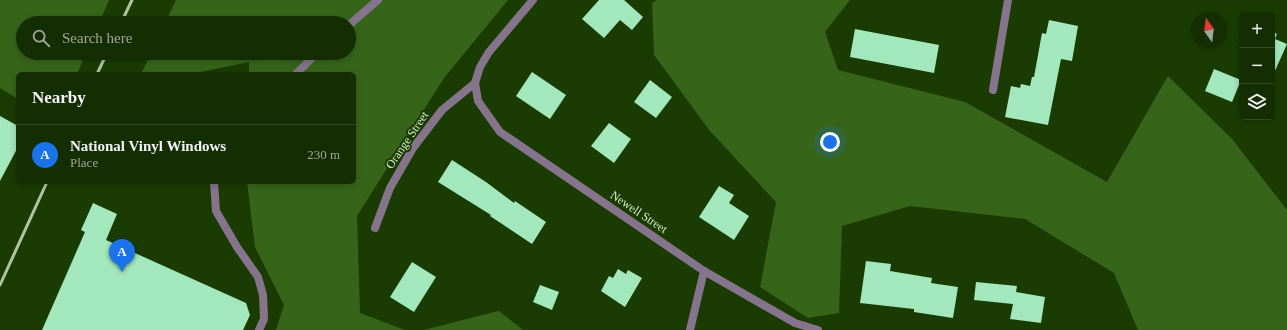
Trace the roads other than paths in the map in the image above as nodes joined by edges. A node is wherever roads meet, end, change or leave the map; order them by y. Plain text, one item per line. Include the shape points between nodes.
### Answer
1 (378, 0) edge
2 (533, 0) edge
3 (1008, 0) edge
4 (356, 19) edge
5 (310, 60) edge
6 (298, 72) edge
7 (476, 83) junction
8 (993, 90) dead end
9 (214, 184) edge
10 (375, 228) dead end
11 (704, 271) junction
12 (259, 330) edge
13 (690, 330) edge
14 (818, 330) edge

1 - 4 street
2 - 7 street via 489,52 480,67
3 - 8 street
5 - 6 street
7 - 10 street, Orange Street via 442,110 413,148 390,188
7 - 11 street, Newell Street via 478,101 500,132
9 - 12 street via 216,211 258,277 264,313
11 - 13 street
11 - 14 street, Newell Street via 795,323

